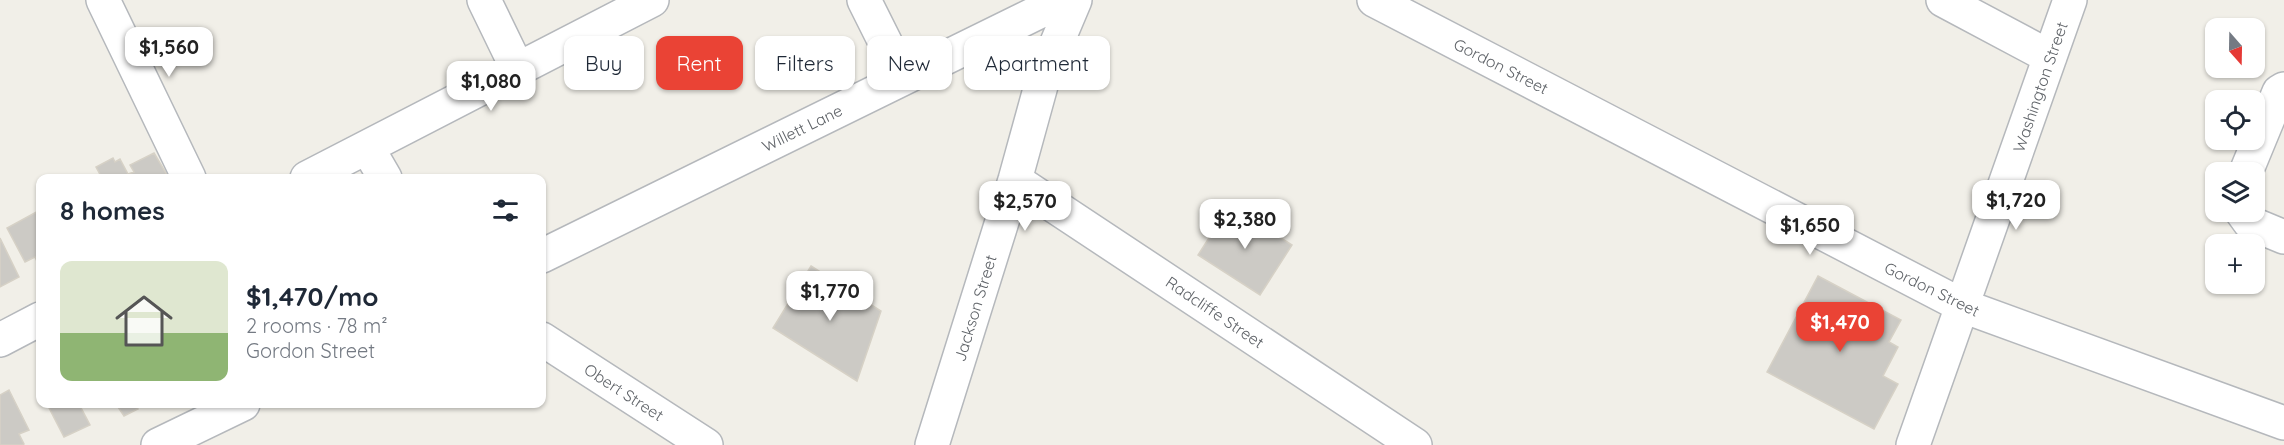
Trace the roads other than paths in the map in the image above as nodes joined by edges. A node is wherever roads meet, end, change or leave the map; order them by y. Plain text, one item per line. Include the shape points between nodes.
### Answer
1 (103, 0) edge
2 (484, 0) edge
3 (652, 0) edge
4 (864, 0) edge
5 (1063, 0) edge
6 (1076, 0) edge
7 (1374, 0) edge
8 (1943, 0) edge
9 (2070, 0) edge
10 (882, 36) edge
11 (952, 54) edge
12 (2050, 57) junction
13 (518, 70) junction
14 (2284, 89) edge
15 (879, 90) edge
16 (367, 147) junction
17 (2250, 162) edge
18 (187, 174) edge
19 (315, 174) edge
20 (383, 174) edge
21 (1015, 180) junction
22 (2249, 222) edge
23 (2284, 237) edge
24 (546, 254) edge
25 (1962, 306) junction
26 (36, 321) edge
27 (0, 340) edge
28 (546, 342) edge
29 (235, 408) edge
30 (2284, 423) edge
31 (158, 445) edge
32 (706, 445) edge
33 (932, 445) edge
34 (1415, 445) edge
35 (1913, 445) edge

1 - 18 street
2 - 13 street
3 - 13 street
4 - 10 street
5 - 11 street, Willett Lane
6 - 21 street, Jackson Street via 1045,71
7 - 25 street, Gordon Street
8 - 12 street
9 - 12 street, Washington Street
12 - 25 street, Washington Street
13 - 16 street
14 - 17 street
15 - 24 street, Willett Lane
16 - 19 street
16 - 20 street
21 - 33 street, Jackson Street
21 - 34 street, Radcliffe Street
22 - 23 street
25 - 30 street, Gordon Street
25 - 35 street, Washington Street
26 - 27 street
28 - 32 street, Obert Street
29 - 31 street

